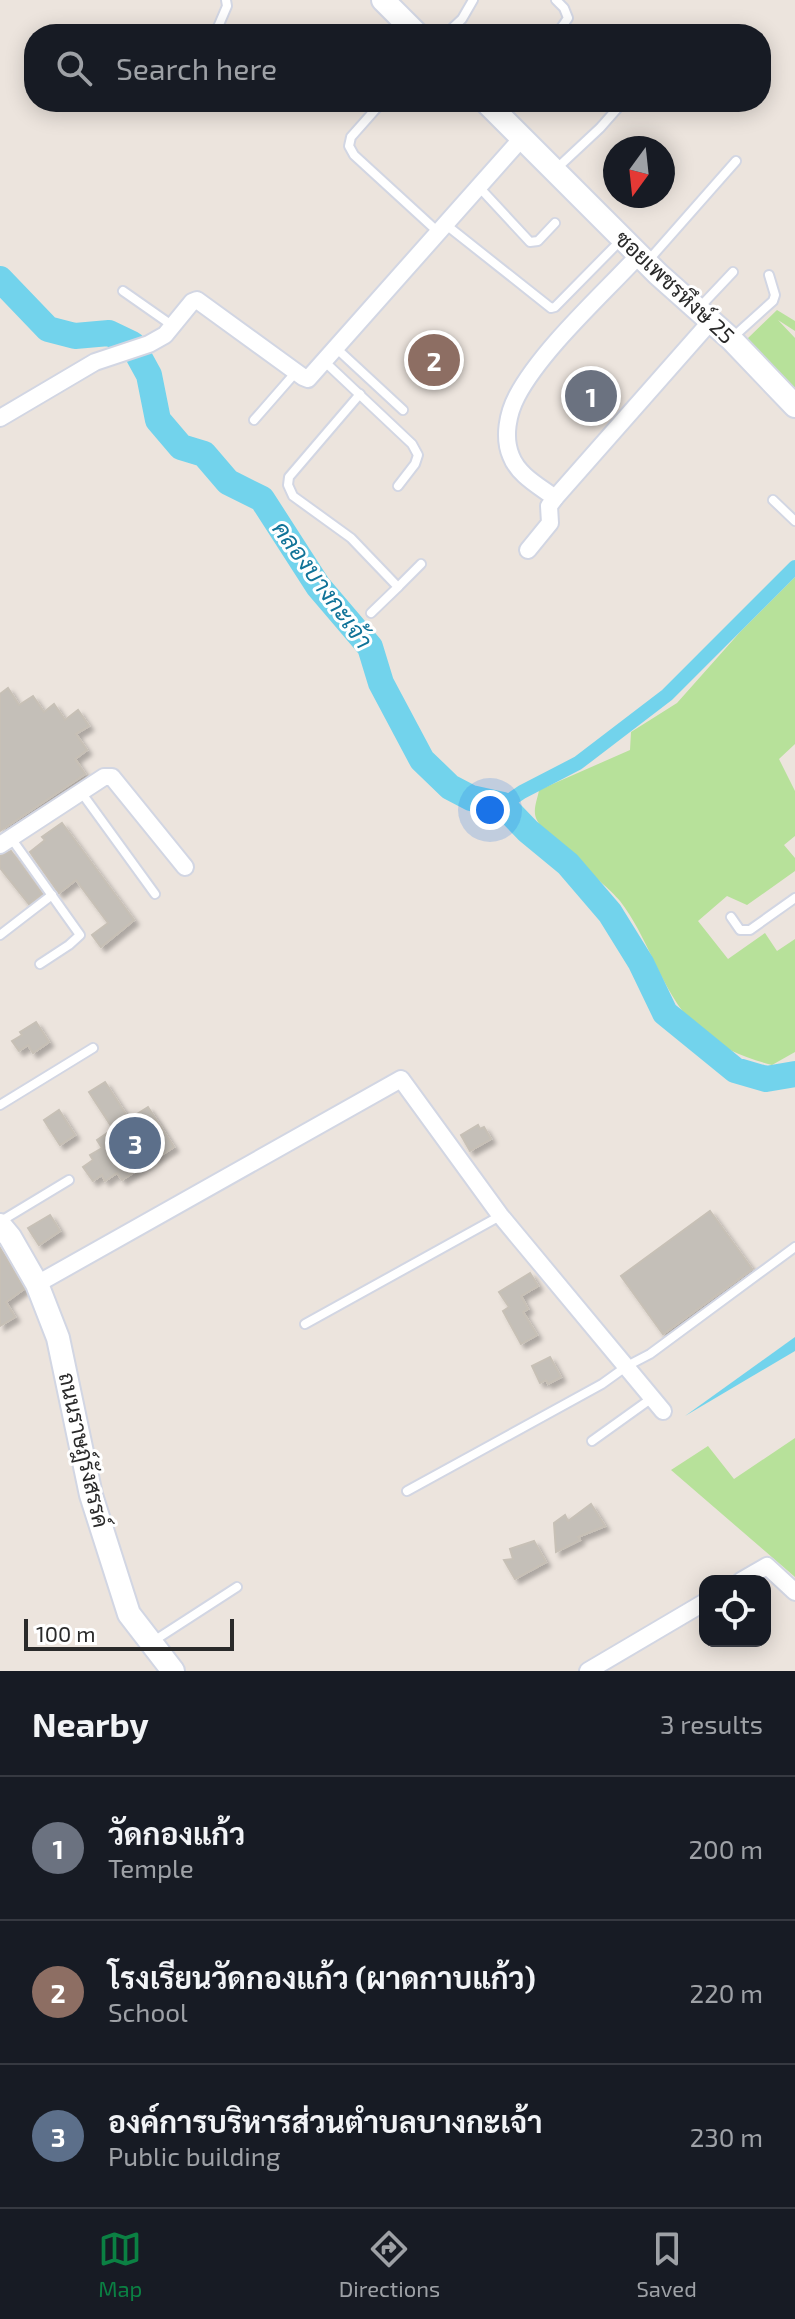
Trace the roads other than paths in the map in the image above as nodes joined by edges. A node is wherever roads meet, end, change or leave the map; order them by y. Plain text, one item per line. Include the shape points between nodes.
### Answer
1 (226, 0) edge
2 (383, 0) edge
3 (473, 0) edge
4 (556, 0) edge
5 (219, 24) edge
6 (407, 24) edge
7 (457, 24) edge
8 (564, 24) edge
9 (373, 112) edge
10 (504, 112) edge
11 (614, 112) edge
12 (522, 138) junction
13 (736, 161) dead end
14 (554, 170) junction
15 (478, 186) junction
16 (555, 223) dead end
17 (441, 228) junction
18 (622, 238) junction
19 (643, 259) junction
20 (733, 272) dead end
21 (769, 275) dead end
22 (123, 291) dead end
23 (704, 315) junction
24 (174, 327) junction
25 (731, 339) junction
26 (331, 355) junction
27 (296, 372) junction
28 (360, 394) junction
29 (795, 406) edge
30 (403, 410) dead end
31 (0, 418) edge
32 (254, 420) dead end
33 (398, 486) dead end
34 (555, 498) junction
35 (773, 500) dead end
36 (795, 521) edge
37 (528, 550) dead end
38 (421, 564) dead end
39 (398, 587) junction
40 (371, 613) dead end
41 (81, 792) junction
42 (6, 842) edge
43 (185, 867) dead end
44 (155, 894) dead end
45 (52, 895) junction
46 (795, 898) edge
47 (731, 917) dead end
48 (0, 935) edge
49 (40, 964) dead end
50 (93, 1048) dead end
51 (0, 1105) edge
52 (69, 1180) dead end
53 (500, 1215) junction
54 (0, 1224) edge
55 (795, 1247) edge
56 (37, 1284) junction
57 (305, 1324) dead end
58 (627, 1366) junction
59 (658, 1405) joint
60 (592, 1441) dead end
61 (407, 1491) dead end
62 (751, 1575) edge
63 (237, 1587) dead end
64 (795, 1592) edge
65 (699, 1606) edge
66 (151, 1642) junction
67 (173, 1671) edge
68 (588, 1671) edge

1 - 5 lane
2 - 6 street
3 - 7 lane
4 - 8 lane via 568,18
9 - 17 lane via 351,137 354,155
10 - 12 street, ซอยเพชรหึงษ์ 25
11 - 14 lane
12 - 14 street, ซอยเพชรหึงษ์ 25
12 - 15 street
13 - 19 lane
14 - 18 street, ซอยเพชรหึงษ์ 25
15 - 16 lane via 530,242 538,241
15 - 17 street
17 - 18 lane via 551,308
17 - 26 street
18 - 19 street, ซอยเพชรหึงษ์ 25
19 - 23 street, ซอยเพชรหึงษ์ 25
19 - 34 street via 543,361 511,411 506,438 511,458
20 - 23 lane
21 - 25 lane via 773,301
22 - 24 lane
23 - 25 street, ซอยเพชรหึงษ์ 25
23 - 34 street
24 - 27 street via 197,300
24 - 31 street via 95,362
25 - 29 street, ซอยเพชรหึงษ์ 25
26 - 27 street via 308,379
26 - 28 lane
26 - 30 lane
27 - 32 lane
28 - 33 lane via 418,455
28 - 39 lane via 289,477 288,485 293,496 351,538
34 - 37 street via 549,506 550,523
35 - 36 lane
38 - 39 lane
39 - 40 lane
41 - 42 street
41 - 43 street via 112,777
41 - 44 lane
42 - 45 lane
45 - 48 lane
45 - 49 lane via 80,935
46 - 47 lane via 750,930 740,930
50 - 51 lane
52 - 54 lane
53 - 56 street via 401,1079
53 - 57 lane
53 - 58 street
54 - 56 street, ถนนราษฎ์รังสรรค์
55 - 58 lane
56 - 66 street, ถนนราษฎ์รังสรรค์ via 58,1338 91,1495 116,1576 129,1614
58 - 59 street
58 - 61 lane
59 - 60 lane
62 - 64 street via 767,1566
63 - 66 lane
65 - 68 street
66 - 67 street, ถนนราษฎ์รังสรรค์

